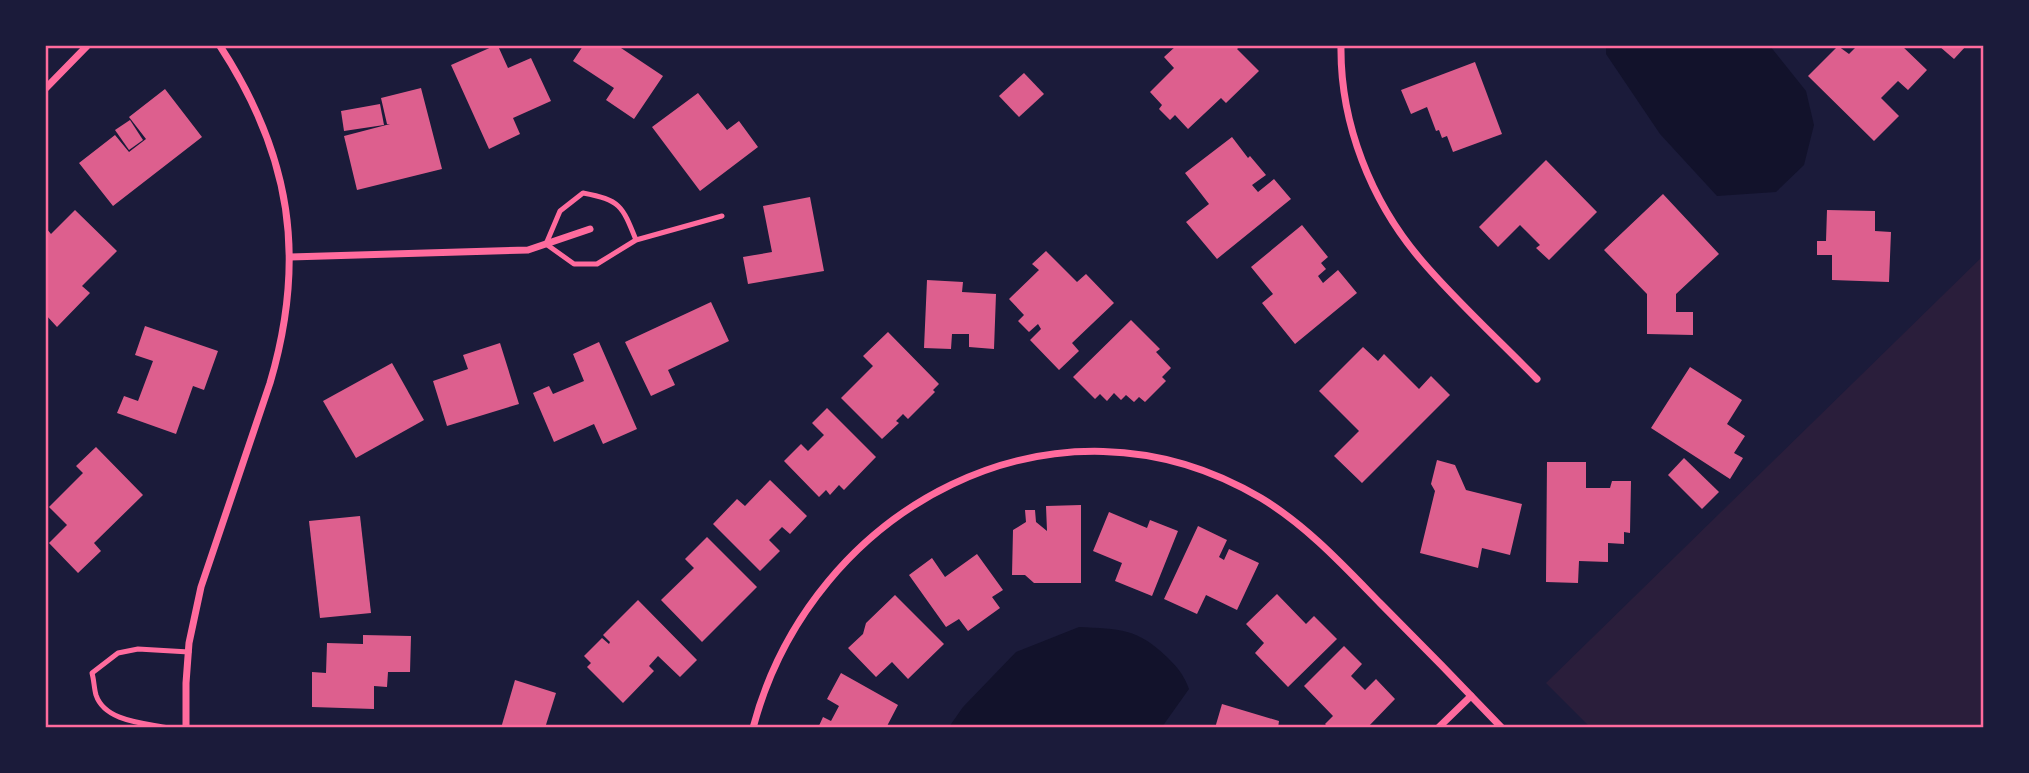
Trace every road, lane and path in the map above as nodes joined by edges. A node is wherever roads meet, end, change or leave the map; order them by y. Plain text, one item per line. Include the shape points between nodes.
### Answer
1 (87, 46) edge
2 (220, 46) edge
3 (1341, 46) edge
4 (46, 88) edge
5 (722, 216) dead end
6 (590, 229) dead end
7 (635, 240) junction
8 (546, 244) junction
9 (290, 257) junction
10 (1537, 379) dead end
11 (189, 652) junction
12 (1471, 696) junction
13 (168, 727) edge
14 (186, 727) edge
15 (753, 727) edge
16 (1438, 727) edge
17 (1502, 727) edge

1 - 4 street
2 - 9 street via 243,81 271,144 284,195
3 - 10 street via 1346,103 1357,146 1395,225 1422,261
5 - 7 lane
6 - 8 street
7 - 8 lane via 597,264 574,264
7 - 8 lane via 626,215 611,198 583,193 560,211
8 - 9 street via 528,250
9 - 11 street via 280,350 201,587
11 - 13 lane via 138,649 118,653 92,673 97,698 111,714
11 - 14 street
12 - 15 street via 1330,551 1261,498 1180,464 1094,452 1050,455 968,476 891,519 860,546 802,618 775,667
12 - 16 street
12 - 17 street

